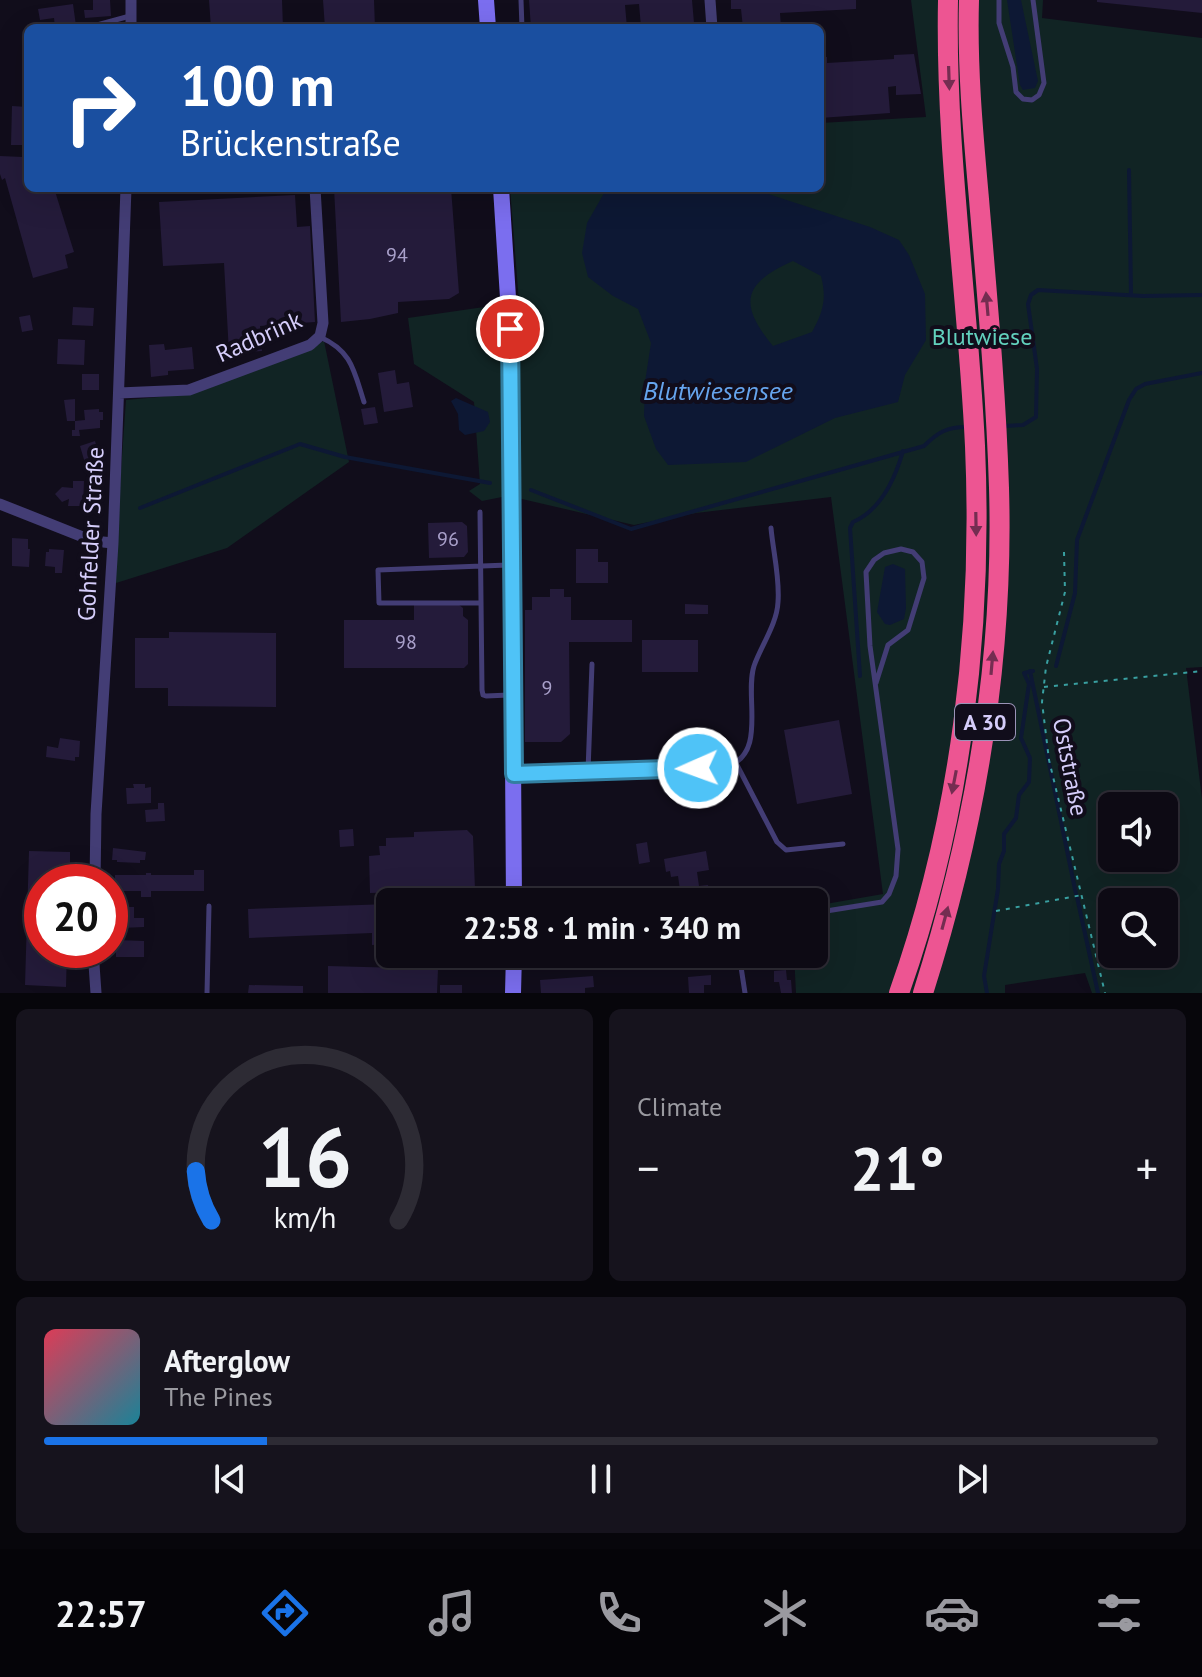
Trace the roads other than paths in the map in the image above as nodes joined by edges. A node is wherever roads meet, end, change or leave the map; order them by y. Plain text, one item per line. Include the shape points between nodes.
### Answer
1 (131, 0) edge
2 (486, 0) edge
3 (521, 0) edge
4 (710, 0) edge
5 (948, 0) edge
6 (969, 0) edge
7 (999, 0) edge
8 (1033, 0) edge
9 (131, 22) edge
10 (488, 24) edge
11 (522, 24) edge
12 (712, 24) edge
13 (126, 192) edge
14 (315, 192) edge
15 (501, 192) edge
16 (320, 336) junction
17 (119, 393) junction
18 (364, 402) dead end
19 (0, 504) edge
20 (480, 512) dead end
21 (771, 528) dead end
22 (113, 543) junction
23 (513, 565) junction
24 (481, 566) junction
25 (481, 603) junction
26 (592, 664) dead end
27 (876, 683) junction
28 (514, 695) junction
29 (736, 763) junction
30 (588, 771) junction
31 (514, 774) junction
32 (843, 844) dead end
33 (95, 864) edge
34 (514, 888) edge
35 (209, 906) dead end
36 (828, 911) edge
37 (94, 968) edge
38 (514, 968) edge
39 (741, 968) edge
40 (96, 993) edge
41 (207, 993) edge
42 (513, 993) edge
43 (745, 993) edge
44 (899, 993) edge
45 (923, 993) edge

1 - 9 street
2 - 10 main road
3 - 11 lane
4 - 12 street
5 -> 44 highway, A 30 via 975,446 976,567 960,750 929,892
45 -> 6 highway, A 30 via 960,865 983,743 997,601 997,445 970,92
7 - 8 lane via 999,23 1016,92 1032,100 1044,83
13 - 17 street, Gohfelder Straße
14 - 16 street, Radbrink
15 - 23 main road via 509,297
16 - 17 street, Radbrink via 310,345 189,390
16 - 18 lane via 351,362
17 - 22 street, Gohfelder Straße
19 - 22 street via 93,541
20 - 24 lane
21 - 29 lane via 779,603 753,670 749,741
22 - 33 street, Gohfelder Straße
23 - 24 lane
23 - 28 main road
24 - 25 lane
24 - 25 lane via 378,570 379,603
25 - 28 lane via 483,695
26 - 30 lane
27 - 27 lane via 888,645 908,630 924,578 922,562 901,549 884,553 866,572
27 - 36 lane via 895,811 896,876 882,902
28 - 31 main road
29 - 30 lane
29 - 32 lane via 786,850
30 - 31 lane
31 - 34 main road
35 - 41 lane
37 - 40 street
38 - 42 main road
39 - 43 lane

